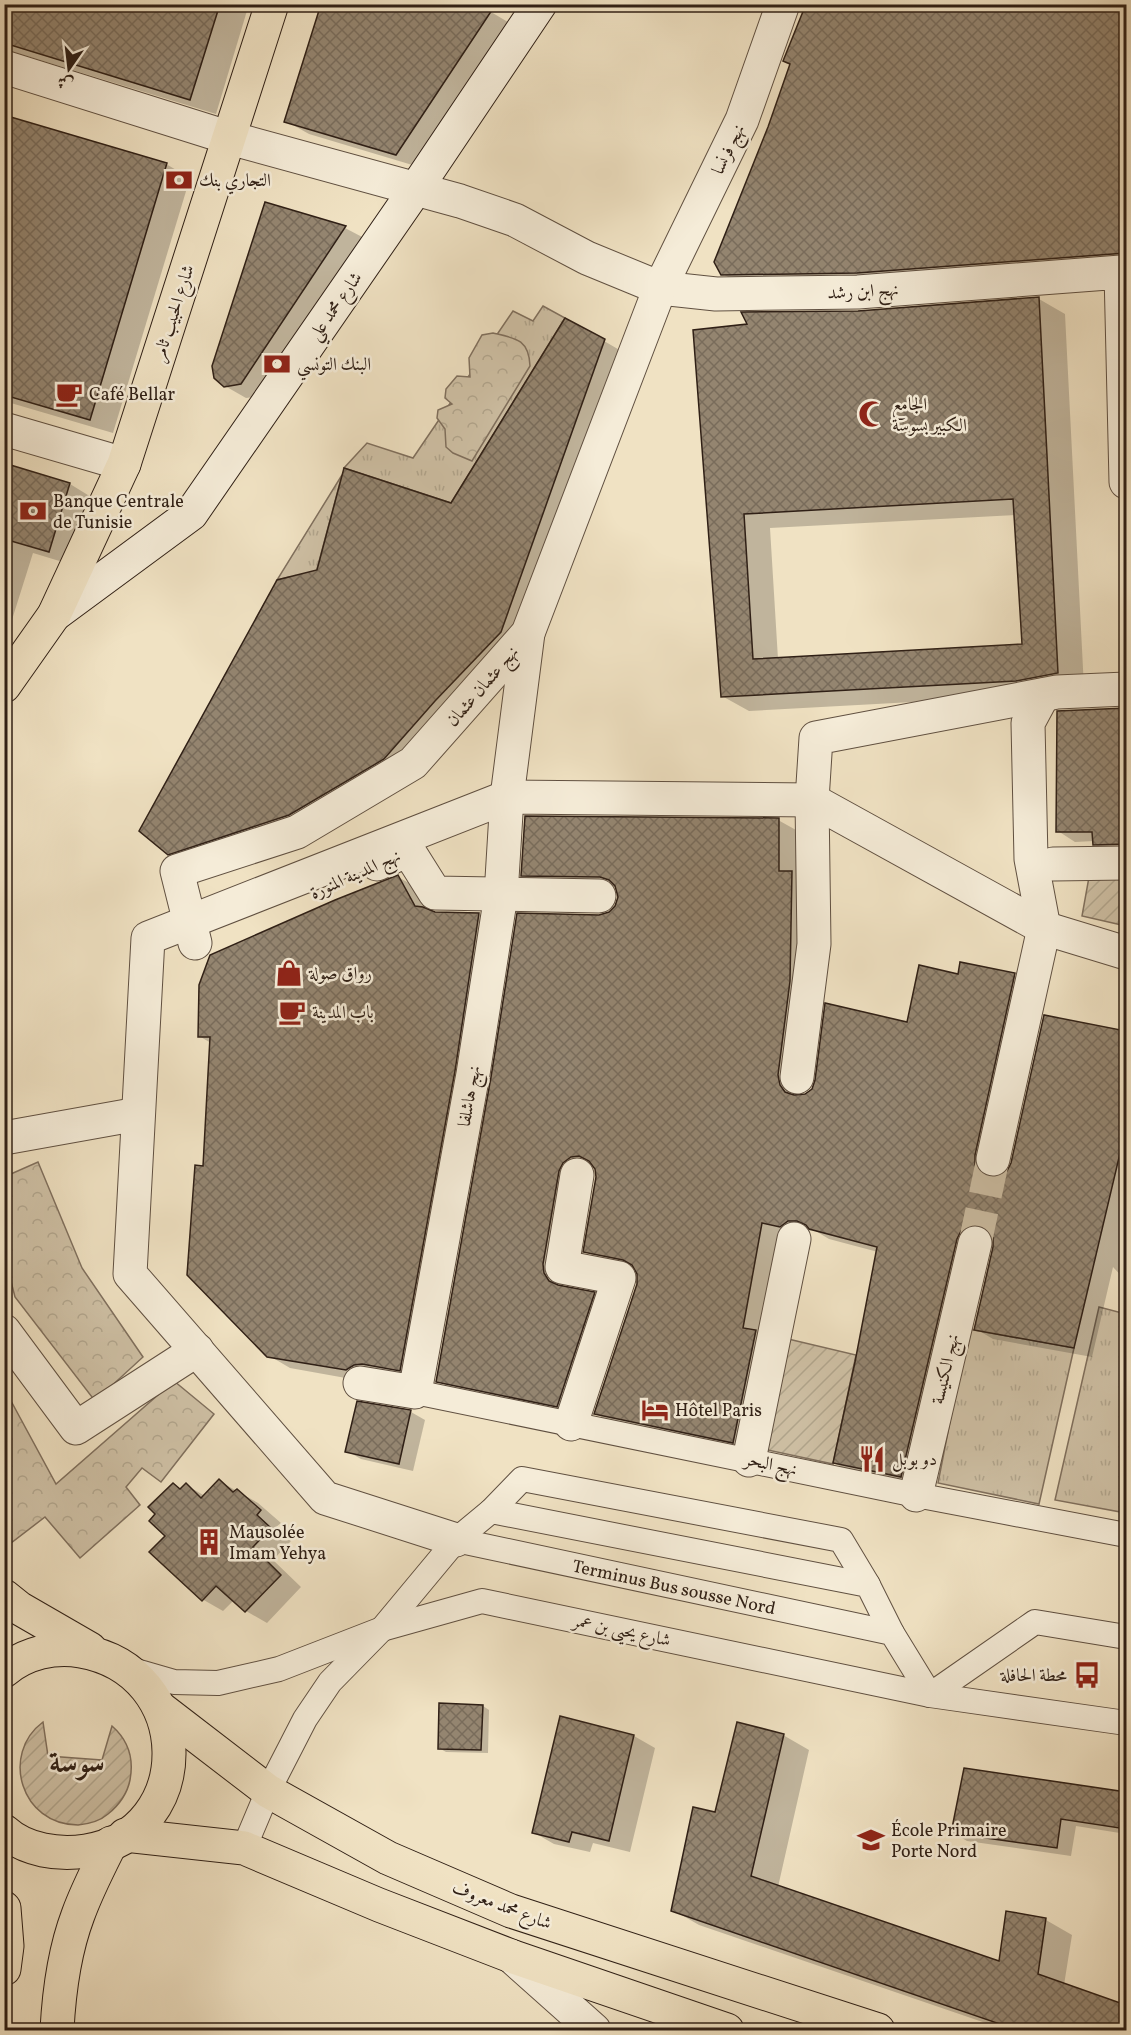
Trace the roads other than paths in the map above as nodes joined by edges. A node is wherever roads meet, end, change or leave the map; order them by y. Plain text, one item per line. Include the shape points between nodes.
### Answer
1 (272, 4) edge
2 (540, 4) edge
3 (783, 4) edge
4 (4, 67) edge
5 (230, 138) junction
6 (415, 190) junction
7 (1124, 272) edge
8 (660, 288) junction
9 (4, 429) edge
10 (124, 464) junction
11 (1126, 482) edge
12 (54, 615) junction
13 (528, 633) junction
14 (4, 686) edge
15 (1126, 689) edge
16 (1043, 695) junction
17 (507, 798) junction
18 (812, 800) junction
19 (1126, 863) edge
20 (1053, 864) dead end
21 (501, 895) junction
22 (599, 896) dead end
23 (1044, 928) junction
24 (193, 934) junction
25 (1126, 953) edge
26 (796, 1077) dead end
27 (138, 1114) junction
28 (4, 1138) edge
29 (993, 1160) tunnel mouth
30 (577, 1175) dead end
31 (794, 1239) dead end
32 (975, 1243) tunnel mouth
33 (4, 1331) edge
34 (197, 1350) junction
35 (360, 1383) dead end
36 (415, 1392) junction
37 (571, 1424) junction
38 (749, 1460) junction
39 (916, 1495) junction
40 (491, 1511) junction
41 (1126, 1535) edge
42 (456, 1540) junction
43 (868, 1585) junction
44 (4, 1596) edge
45 (382, 1629) junction
46 (892, 1633) junction
47 (1126, 1637) edge
48 (113, 1661) junction
49 (4, 1671) edge
50 (930, 1695) junction
51 (160, 1708) junction
52 (1126, 1723) edge
53 (268, 1791) junction
54 (4, 1831) edge
55 (118, 1839) junction
56 (244, 1848) junction
57 (4, 1908) edge
58 (511, 1956) junction
59 (4, 1969) edge
60 (57, 2031) edge
61 (594, 2031) edge
62 (727, 2031) edge
63 (878, 2031) edge

1 - 5 main road, شارع الحبيب ثامر
2 - 6 street, شارع محمد علي
3 - 8 street, نهج فرنسا via 742,120
4 - 5 street, نهج ابن رشد
5 - 6 street, نهج ابن رشد
5 - 10 main road, شارع الحبيب ثامر
6 - 8 street, نهج ابن رشد via 515,220 587,258
6 - 12 street, شارع محمد علي via 191,514
7 - 8 street, نهج ابن رشد via 858,292 716,294
7 - 11 street, نهج ابن رشد
8 - 13 street, نهج عثمان عثمان
9 - 10 street
10 - 12 main road, شارع الحبيب ثامر
12 - 14 main road, شارع محمد علي
13 - 17 street, نهج هاشلفا
13 - 24 street, نهج عثمان عثمان via 414,763 297,832 177,871
15 - 16 street
16 - 18 street via 816,738
16 - 23 street via 1028,723 1031,859
17 - 18 street
17 - 21 street, نهج هاشلفا
17 - 24 street
18 - 23 street
18 - 26 street via 814,945
19 - 20 street
21 - 22 street
21 - 24 street, نهج المدينة المنورة via 435,893 408,850
21 - 36 street, نهج هاشلفا
23 - 25 street
23 - 29 street
24 - 27 street via 148,938
27 - 28 street
27 - 34 street via 130,1274
30 - 37 street via 562,1267 619,1278
31 - 38 street
32 - 39 street, نهج الكنيسة
33 - 34 street via 76,1428
34 - 42 street via 325,1498
35 - 36 street
36 - 37 lane, نهج البحر
37 - 38 lane, نهج البحر
38 - 39 lane, نهج البحر
39 - 41 lane, نهج البحر
40 - 42 lane
40 - 43 lane
40 - 43 lane via 522,1479 841,1540
42 - 45 lane
42 - 46 lane, Terminus Bus sousse Nord
43 - 46 lane
44 - 48 main road
45 - 48 lane, شارع يحيى بن عمر via 279,1669 218,1683 174,1682
45 - 50 lane, شارع يحيى بن عمر via 482,1601
45 - 53 lane via 330,1682 304,1719
46 - 50 lane
47 - 50 lane via 1035,1622
48 - 49 main road via 69,1648 38,1652
48 - 51 main road via 146,1686
50 - 52 lane, شارع يحيى بن عمر
51 - 53 main road, شارع محمد معروف
51 - 55 main road via 169,1736 169,1762 162,1790 148,1817
53 - 56 lane
53 - 63 main road, شارع محمد معروف via 388,1858 512,1911
54 - 55 main road via 36,1849 68,1853 98,1849
55 - 56 main road
55 - 60 main road via 85,1896 68,1950
56 - 58 main road
57 - 59 main road
58 - 61 street
58 - 62 main road

